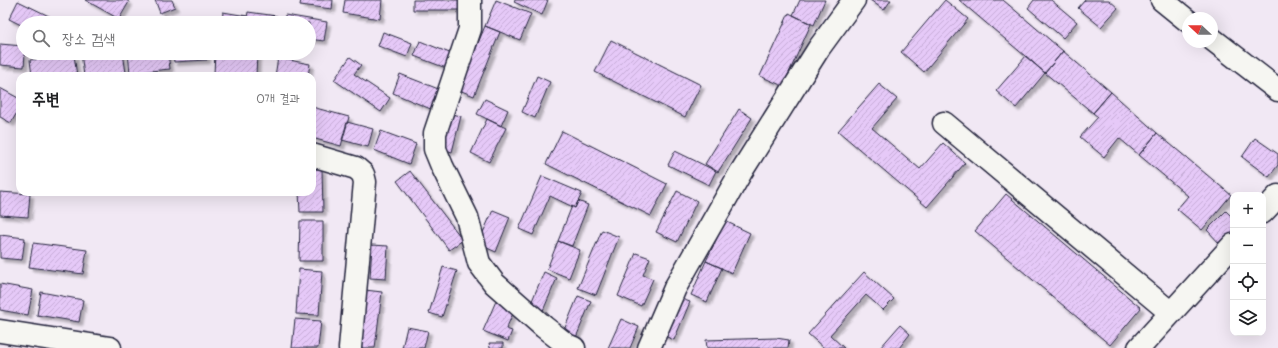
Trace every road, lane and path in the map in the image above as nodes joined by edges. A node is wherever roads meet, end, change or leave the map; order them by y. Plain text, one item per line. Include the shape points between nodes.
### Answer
1 (470, 0) edge
2 (854, 0) edge
3 (1162, 0) edge
4 (1182, 16) edge
5 (1218, 44) edge
6 (1278, 90) edge
7 (944, 123) dead end
8 (316, 156) edge
9 (1278, 196) edge
10 (1266, 209) edge
11 (1230, 248) edge
12 (1171, 313) junction
13 (0, 331) edge
14 (110, 348) edge
15 (350, 348) edge
16 (574, 348) edge
17 (649, 348) edge
18 (1139, 348) edge

1 - 16 street via 470,29 435,133 435,149 468,217 479,263 494,283 544,327
2 - 17 street via 819,48 741,172 675,288
3 - 4 street
5 - 6 street
7 - 12 street
8 - 15 street via 356,168 363,174 365,182
9 - 10 street
11 - 12 street
12 - 18 street
13 - 14 street

